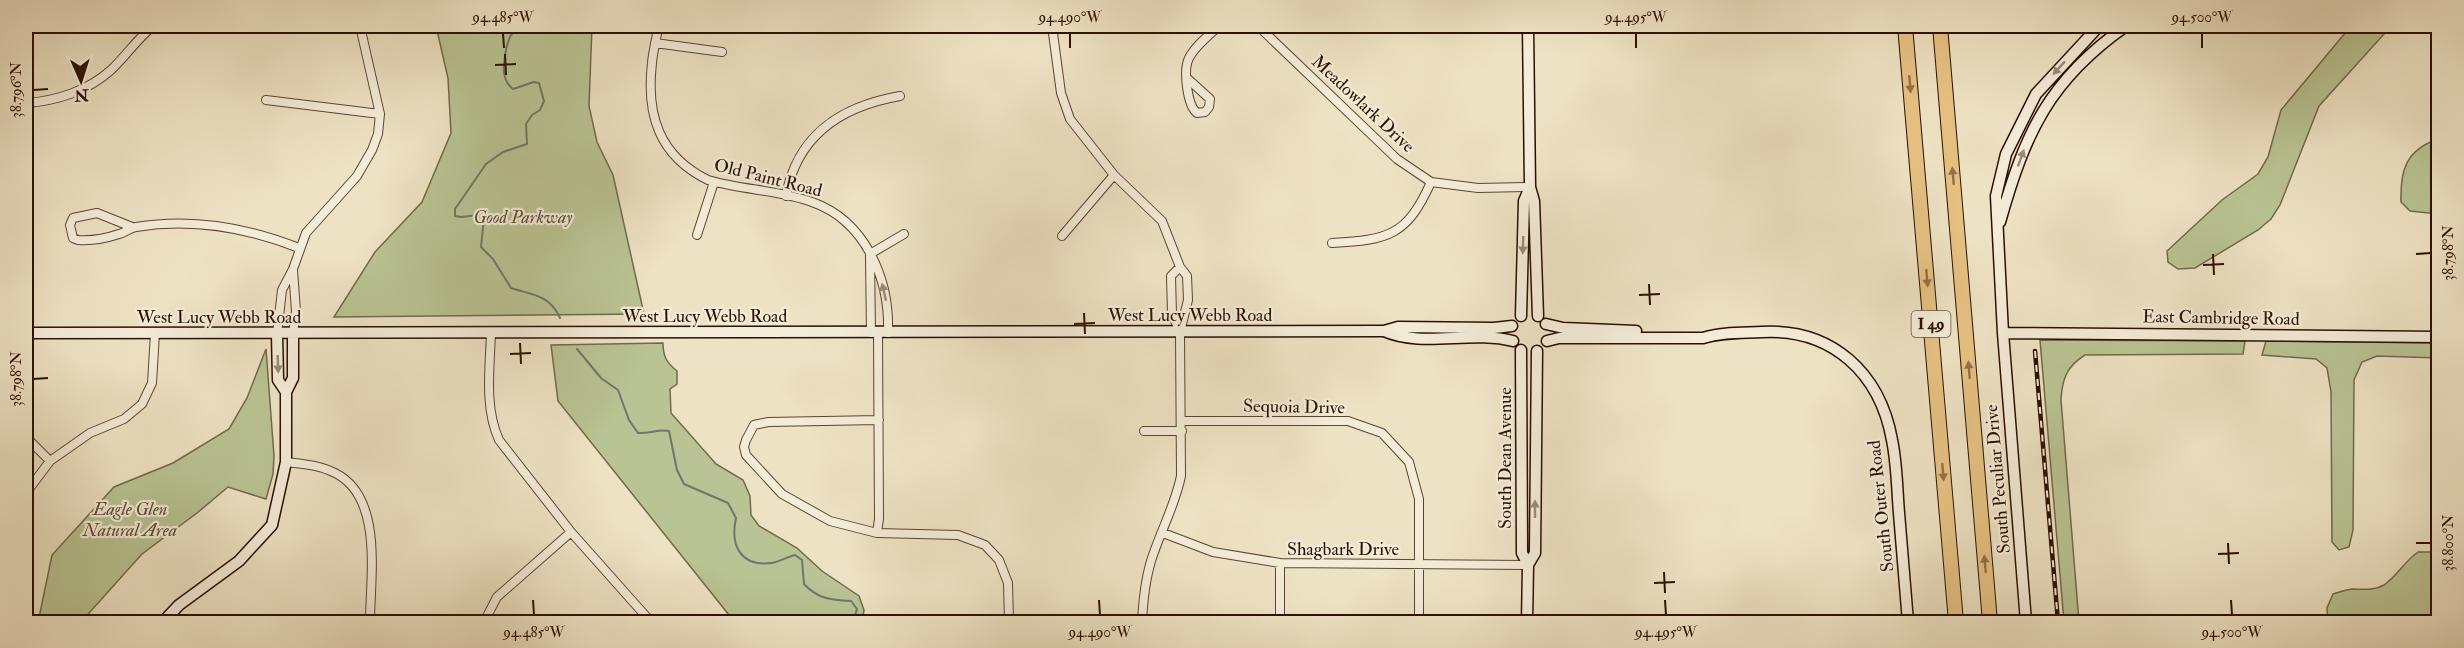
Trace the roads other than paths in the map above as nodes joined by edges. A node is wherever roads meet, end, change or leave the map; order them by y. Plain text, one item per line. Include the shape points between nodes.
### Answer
1 (153, 26) edge
2 (360, 26) edge
3 (658, 26) edge
4 (1052, 26) edge
5 (1219, 26) edge
6 (1258, 26) edge
7 (1528, 26) edge
8 (1905, 26) edge
9 (1940, 26) edge
10 (2099, 26) edge
11 (2126, 26) edge
12 (655, 43) junction
13 (722, 52) dead end
14 (1188, 79) dead end
15 (900, 96) dead end
16 (266, 100) dead end
17 (26, 103) edge
18 (381, 114) junction
19 (1114, 175) junction
20 (714, 182) junction
21 (1431, 182) junction
22 (1530, 187) junction
23 (786, 196) junction
24 (132, 227) junction
25 (904, 234) dead end
26 (1996, 234) junction
27 (697, 236) dead end
28 (1062, 236) dead end
29 (1332, 243) dead end
30 (299, 248) junction
31 (870, 254) junction
32 (1180, 267) junction
33 (293, 269) junction
34 (1521, 316) junction
35 (1542, 320) junction
36 (1512, 326) junction
37 (1384, 331) junction
38 (490, 332) junction
39 (1180, 332) junction
40 (26, 333) edge
41 (155, 333) junction
42 (879, 333) junction
43 (2003, 333) junction
44 (277, 334) junction
45 (293, 334) junction
46 (1714, 334) junction
47 (2439, 338) edge
48 (1513, 341) junction
49 (1547, 341) junction
50 (1521, 350) junction
51 (1537, 351) junction
52 (286, 392) junction
53 (879, 420) junction
54 (1182, 422) junction
55 (1144, 431) dead end
56 (1182, 431) junction
57 (26, 437) edge
58 (50, 461) junction
59 (286, 462) junction
60 (26, 493) edge
61 (571, 532) junction
62 (877, 533) junction
63 (1163, 533) junction
64 (1280, 563) junction
65 (1420, 564) junction
66 (1528, 565) junction
67 (163, 622) edge
68 (370, 622) edge
69 (484, 622) edge
70 (651, 622) edge
71 (1009, 622) edge
72 (1143, 622) edge
73 (1280, 622) edge
74 (1419, 622) edge
75 (1527, 622) edge
76 (1908, 622) edge
77 (1956, 622) edge
78 (1990, 622) edge
79 (2026, 622) edge

1 - 17 street via 112,69 92,83 58,98
2 - 18 street
3 - 12 street, Old Paint Road
4 - 19 street via 1061,93 1070,119
5 - 14 street via 1188,58
6 - 21 street, Meadowlark Drive via 1397,159
7 - 22 street
8 -> 77 highway, I 49
78 -> 9 highway, I 49
10 -> 26 street, South Peculiar Drive via 2036,94 2006,154 1996,196
26 -> 11 street via 2030,131 2056,90 2101,43
12 - 13 street
12 - 20 street, Old Paint Road via 651,97 657,129 682,164
15 - 23 street via 864,104 821,130 799,156
16 - 18 street
18 - 30 street via 378,134 365,164 317,219
19 - 28 street
19 - 32 street via 1162,221
20 - 23 street, Old Paint Road
20 - 27 street
21 - 22 street, Meadowlark Drive via 1478,188
21 - 29 street via 1420,207 1395,231 1372,241
22 -> 34 street via 1524,201
22 - 35 street
23 - 31 street, Old Paint Road via 813,202 837,215 860,237
24 - 24 street via 97,213 73,218 70,225 73,238 84,241 122,234
24 - 30 street via 221,227 271,237
25 - 31 street
26 - 43 street, South Peculiar Drive
30 - 33 street
31 - 42 street, Old Paint Road
42 -> 31 street, Old Paint Road via 884,287
32 - 39 street via 1187,276 1188,300
32 - 39 street via 1171,276 1172,314
33 - 44 street via 282,290
33 - 45 street
34 - 35 street via 1527,314
34 - 36 street
35 - 46 street via 1564,328
35 - 49 street via 1549,332
36 - 37 street, West Lucy Webb Road via 1398,327
36 - 48 street
37 - 39 street, West Lucy Webb Road
37 - 48 street, West Lucy Webb Road via 1398,337 1488,337
38 - 42 street, West Lucy Webb Road
38 - 45 street, West Lucy Webb Road
38 - 61 street via 492,425 508,454
39 - 42 street, West Lucy Webb Road
39 - 54 street
40 - 41 street, West Lucy Webb Road
41 - 44 street, West Lucy Webb Road
41 - 58 street via 152,383 142,404 124,419 90,433
42 - 53 street, Old Paint Road
43 - 47 street, East Cambridge Road
43 - 79 street, South Peculiar Drive
44 - 45 street, West Lucy Webb Road
44 -> 52 street via 278,380
45 - 52 street via 293,378
46 - 49 street via 1703,338
46 - 76 street, South Outer Road via 1795,333 1824,343 1863,374 1879,399 1893,441
48 - 50 street
49 - 51 street
50 - 51 street
50 - 66 street, South Dean Avenue via 1522,554
66 -> 51 street, South Dean Avenue via 1535,553
52 - 59 street
53 - 62 street, Old Paint Road
53 - 62 street via 768,422 754,426 746,440 746,455 782,494 830,521
54 - 56 street
54 - 65 street, Sequoia Drive via 1348,421 1382,433 1409,462 1419,499
55 - 56 street
56 - 63 street via 1181,476
57 - 58 street
58 - 60 street
59 - 67 street via 272,525 239,561 179,605
59 - 68 street via 312,465 337,474 358,493 367,511 370,537
61 - 69 street via 497,597
61 - 70 street
62 - 71 street via 958,536 984,545 999,560 1008,583
63 - 64 street, Shagbark Drive via 1213,552
63 - 72 street via 1151,561
64 - 65 street, Shagbark Drive
64 - 73 street
65 - 66 street, Shagbark Drive
65 - 74 street, Sequoia Drive
66 - 75 street, South Dean Avenue

